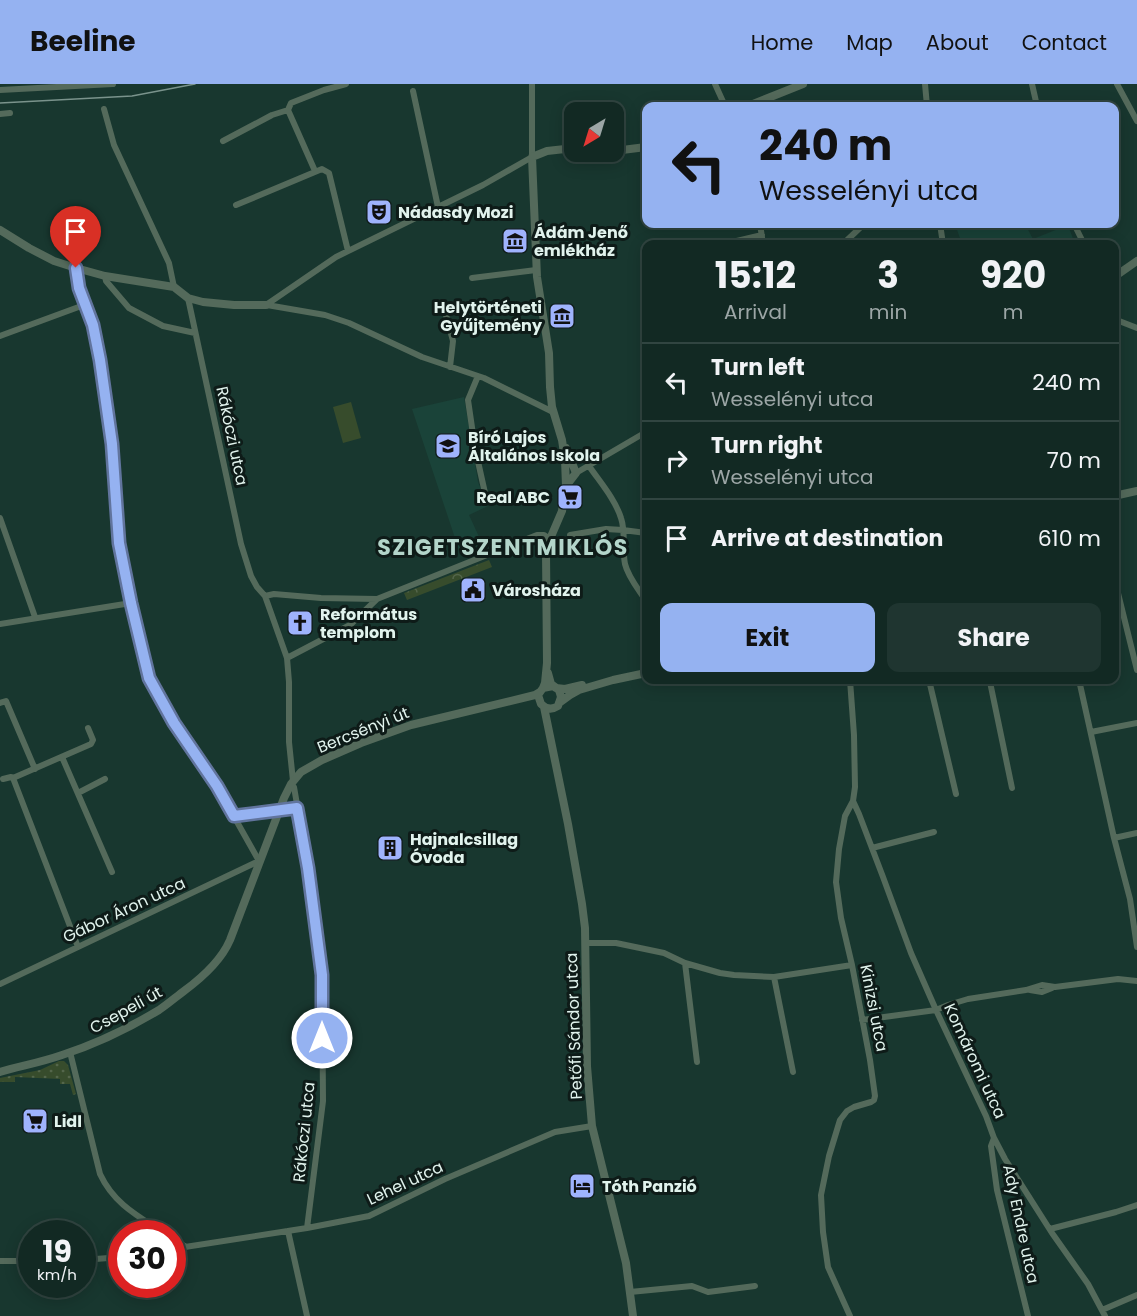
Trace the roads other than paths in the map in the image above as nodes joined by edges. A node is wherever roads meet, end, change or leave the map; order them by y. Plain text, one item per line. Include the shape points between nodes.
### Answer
1 (112, 84) edge
2 (346, 84) edge
3 (531, 84) edge
4 (715, 84) edge
5 (803, 84) edge
6 (925, 84) edge
7 (1032, 84) edge
8 (1117, 84) edge
9 (41, 86) edge
10 (0, 90) edge
11 (413, 91) dead end
12 (723, 102) edge
13 (758, 102) edge
14 (927, 102) edge
15 (1036, 102) edge
16 (104, 108) dead end
17 (288, 110) junction
18 (10, 113) dead end
19 (0, 114) edge
20 (1137, 121) edge
21 (223, 141) dead end
22 (642, 148) edge
23 (564, 149) edge
24 (624, 150) edge
25 (532, 157) junction
26 (315, 171) junction
27 (236, 205) dead end
28 (438, 207) junction
29 (761, 228) edge
30 (860, 228) edge
31 (2, 234) edge
32 (762, 235) junction
33 (741, 240) edge
34 (763, 240) edge
35 (847, 240) edge
36 (348, 251) junction
37 (1137, 261) edge
38 (76, 268) junction
39 (536, 270) junction
40 (1119, 274) edge
41 (105, 276) junction
42 (472, 278) dead end
43 (174, 287) junction
44 (281, 295) junction
45 (188, 298) junction
46 (266, 304) junction
47 (443, 304) dead end
48 (84, 305) junction
49 (287, 308) junction
50 (1119, 321) edge
51 (1137, 328) edge
52 (195, 333) junction
53 (0, 336) edge
54 (450, 366) junction
55 (478, 376) junction
56 (553, 412) junction
57 (642, 434) edge
58 (562, 440) junction
59 (589, 466) junction
60 (576, 473) junction
61 (566, 486) junction
62 (1137, 491) edge
63 (485, 494) dead end
64 (1119, 495) edge
65 (0, 518) edge
66 (623, 530) junction
67 (642, 532) edge
68 (570, 535) dead end
69 (550, 539) junction
70 (642, 595) edge
71 (265, 596) junction
72 (1119, 597) edge
73 (377, 599) junction
74 (131, 603) junction
75 (35, 617) junction
76 (0, 624) edge
77 (287, 658) junction
78 (547, 663) junction
79 (1137, 670) edge
80 (642, 674) edge
81 (613, 680) junction
82 (850, 684) edge
83 (931, 684) edge
84 (990, 684) edge
85 (1080, 684) edge
86 (554, 687) junction
87 (542, 690) junction
88 (0, 703) edge
89 (498, 705) junction
90 (557, 705) junction
91 (542, 706) junction
92 (1137, 723) edge
93 (88, 728) dead end
94 (1091, 732) junction
95 (550, 734) junction
96 (62, 758) junction
97 (35, 769) junction
98 (13, 778) junction
99 (3, 779) dead end
100 (105, 779) dead end
101 (294, 784) junction
102 (1012, 788) dead end
103 (78, 793) junction
104 (956, 794) dead end
105 (853, 801) junction
106 (297, 808) junction
107 (279, 810) junction
108 (234, 816) junction
109 (934, 832) dead end
110 (1137, 833) edge
111 (1114, 838) junction
112 (872, 848) junction
113 (259, 861) junction
114 (112, 872) dead end
115 (585, 943) junction
116 (78, 947) junction
117 (1137, 947) edge
118 (685, 963) junction
119 (852, 965) junction
120 (774, 977) junction
121 (1137, 981) edge
122 (0, 984) edge
123 (936, 1010) junction
124 (862, 1020) junction
125 (70, 1052) junction
126 (697, 1062) dead end
127 (0, 1072) edge
128 (793, 1072) dead end
129 (592, 1126) junction
130 (994, 1138) junction
131 (1137, 1205) edge
132 (144, 1220) edge
133 (307, 1228) junction
134 (1050, 1229) junction
135 (288, 1231) junction
136 (186, 1247) edge
137 (0, 1261) edge
138 (18, 1261) edge
139 (755, 1286) dead end
140 (630, 1292) junction
141 (1137, 1295) edge
142 (1104, 1313) edge
143 (307, 1316) edge
144 (633, 1316) edge
145 (850, 1316) edge
146 (1028, 1316) edge

1 - 9 street
2 - 17 street via 291,103
3 - 25 street
4 - 12 street
5 - 13 street
6 - 14 street
7 - 15 street
8 - 20 street
9 - 10 street
11 - 28 street
16 - 43 street via 114,145 169,263
17 - 21 street
17 - 26 street
18 - 19 street
22 - 24 street
23 - 25 street
25 - 28 street
25 - 39 street
26 - 27 street
26 - 36 street via 329,173
28 - 36 street
29 - 32 street
30 - 35 street
31 - 38 street
32 - 33 street
32 - 34 street
36 - 44 street
37 - 40 street
38 - 41 street
38 - 48 street
39 - 42 street
39 - 56 street via 549,352
41 - 43 street
41 - 52 street via 129,308 163,326
43 - 45 street
44 - 46 street
44 - 49 street
45 - 46 street via 234,305
45 - 52 street, Rákóczi utca
46 - 49 street
47 - 54 street via 453,341
48 - 53 street
48 - 74 street via 93,325 100,360 112,444 119,543
49 - 54 street via 350,323
50 - 51 street
52 - 71 street, Rákóczi utca via 241,544 251,576
54 - 55 street
55 - 56 street
55 - 63 street via 468,400
56 - 58 street
57 - 59 street
58 - 60 street
58 - 61 street
59 - 60 street
59 - 66 street via 617,509
60 - 61 street
61 - 69 street via 562,511
62 - 64 street
65 - 75 street
66 - 67 street
66 - 68 street
66 - 70 street via 625,563
69 - 73 street via 537,535
69 - 78 street via 545,558
71 - 73 street
71 - 77 street, Rákóczi utca
72 - 79 street
73 - 77 street via 350,625
74 - 75 street
74 - 108 street via 149,678
75 - 76 street
77 - 101 street, Rákóczi utca
78 - 86 street
78 - 87 street
80 - 81 street
81 - 86 street via 565,689
81 - 90 street via 574,692
82 - 105 street, Kinizsi utca
83 - 104 street
84 - 102 street
85 - 94 street
86 - 87 street
86 - 90 street via 561,697
87 - 89 street, Bercsényi út
87 - 91 street via 538,698
88 - 97 street via 6,701
89 - 91 street, Bercsényi út via 530,702
89 - 101 street, Bercsényi út via 428,720 375,737 314,764 301,772
90 - 91 street
90 - 95 street, Petőfi Sándor utca
91 - 95 street, Petőfi Sándor utca
92 - 94 street
93 - 96 street via 93,742
94 - 111 street
95 - 115 street, Petőfi Sándor utca via 578,877
96 - 97 street
96 - 103 street
97 - 98 street
98 - 99 street
98 - 116 street
100 - 103 street
101 - 106 street, Rákóczi utca
101 - 107 street, Bercsényi út
103 - 114 street
105 - 112 street, Komáromi utca
105 - 119 street, Kinizsi utca via 845,816 836,882
106 - 107 street
106 - 133 street, Rákóczi utca via 322,975 323,1101
107 - 108 street
107 - 113 street, Bercsényi út
108 - 113 street
109 - 112 street
110 - 111 street
111 - 117 street via 1130,899
112 - 123 street, Komáromi utca
113 - 116 street, Gábor Áron utca
113 - 125 street, Csepeli út via 230,940 217,962 160,1009
115 - 118 street via 635,947 664,953
115 - 129 street, Petőfi Sándor utca
116 - 122 street, Gábor Áron utca
118 - 120 street via 720,973
118 - 126 street
119 - 120 street
119 - 124 street, Kinizsi utca
120 - 128 street
121 - 123 street via 1042,985 968,999
123 - 124 street
123 - 130 street, Komáromi utca
124 - 145 street, Kinizsi utca via 874,1100 847,1111 840,1120 821,1195 828,1267
125 - 127 street, Csepeli út
125 - 132 street via 100,1174 110,1194
129 - 133 street, Lehel utca via 555,1132 369,1216
129 - 140 street, Petőfi Sándor utca
130 - 134 street, Komáromi utca
130 - 146 street, Ady Endre utca via 991,1146 998,1190
131 - 134 street
133 - 135 street, Lehel utca
134 - 142 street, Komáromi utca
135 - 136 street, Lehel utca
135 - 143 street
137 - 138 street
139 - 140 street via 708,1292 692,1286
140 - 144 street, Petőfi Sándor utca
141 - 142 street

